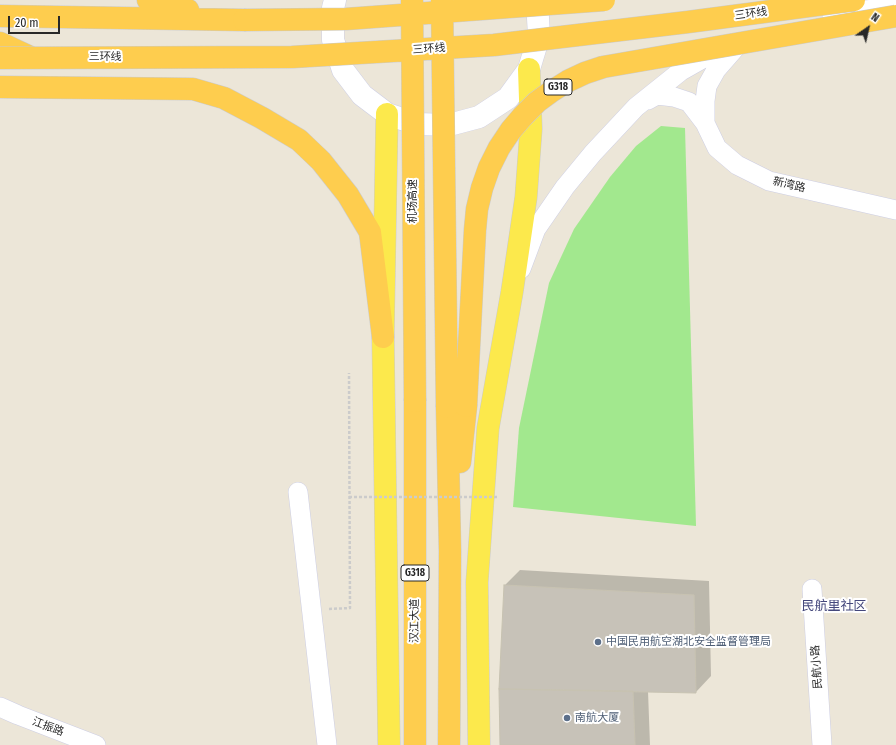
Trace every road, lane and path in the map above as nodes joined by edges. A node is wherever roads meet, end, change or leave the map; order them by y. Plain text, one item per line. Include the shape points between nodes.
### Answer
1 (148, 0) edge
2 (335, 0) edge
3 (412, 0) edge
4 (442, 0) edge
5 (537, 0) edge
6 (604, 0) edge
7 (854, 0) edge
8 (825, 2) edge
9 (896, 6) edge
10 (0, 16) edge
11 (896, 16) edge
12 (244, 20) junction
13 (740, 42) junction
14 (0, 43) edge
15 (0, 58) edge
16 (30, 58) junction
17 (529, 69) junction
18 (0, 87) edge
19 (636, 107) junction
20 (387, 114) junction
21 (704, 123) junction
22 (896, 210) edge
23 (512, 292) junction
24 (383, 337) junction
25 (348, 373) dead end
26 (414, 401) joint
27 (457, 406) junction
28 (298, 492) dead end
29 (349, 497) junction
30 (499, 497) dead end
31 (812, 589) dead end
32 (312, 609) junction
33 (0, 707) edge
34 (96, 745) edge
35 (327, 745) edge
36 (389, 745) edge
37 (415, 745) edge
38 (449, 745) edge
39 (479, 745) edge
40 (822, 745) edge

1 - 12 highway
2 - 20 street via 333,40 343,70 362,95
3 - 26 highway, 机场高速 / G318, bridge
4 - 27 highway, bridge
5 - 17 street via 539,36
6 - 12 highway, bridge via 346,19
7 - 8 highway, 三环线, bridge
8 - 16 highway, 三环线, bridge via 688,22 494,45 292,57
9 - 13 street via 790,25
10 - 12 highway
11 - 27 highway, G318, bridge via 603,66 568,81 537,102 511,130 499,148 482,188 477,209
13 - 19 street via 704,58 681,72
13 - 21 street via 716,70 707,86
14 - 16 highway
15 - 16 highway, 三环线, bridge
17 - 20 street via 508,98 479,117 449,126 417,124
17 - 23 main road via 531,129 527,190
18 - 24 highway via 192,89 224,98 299,140 322,161 370,232
19 - 21 street, 新湾路 via 657,95 674,97 689,102
19 - 23 street via 588,158 536,229
20 - 24 main road
21 - 22 street, 新湾路 via 716,148 737,165 769,181
23 - 39 main road via 488,428 477,582
24 - 36 main road
25 - 29 path
26 - 37 highway, 汉江大道 / G318
27 - 38 highway via 450,551
28 - 32 street
29 - 30 path, bridge
29 - 32 path via 350,608
31 - 40 street, 民航小路
32 - 35 street
33 - 34 street, 江振路

